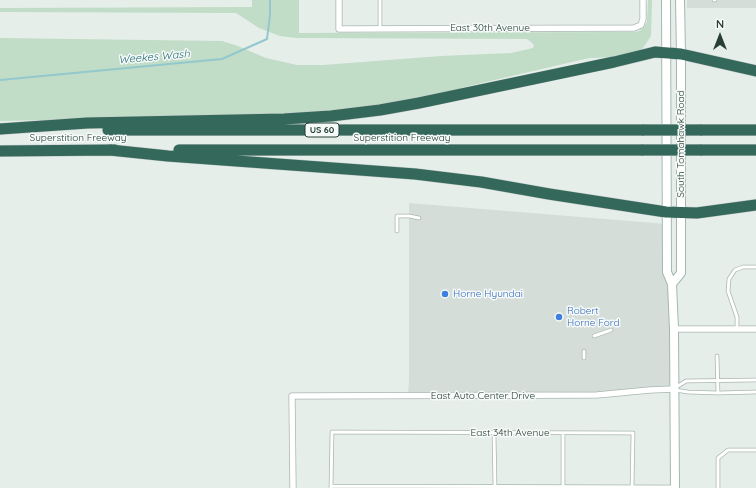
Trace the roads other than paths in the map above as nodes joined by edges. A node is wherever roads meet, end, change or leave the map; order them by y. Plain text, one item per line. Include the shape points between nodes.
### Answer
1 (339, 0) edge
2 (380, 0) edge
3 (643, 0) edge
4 (666, 0) edge
5 (680, 0) edge
6 (380, 28) junction
7 (666, 53) junction
8 (681, 54) junction
9 (756, 71) edge
10 (0, 130) edge
11 (756, 130) edge
12 (0, 150) edge
13 (110, 150) junction
14 (756, 150) edge
15 (756, 205) edge
16 (666, 212) junction
17 (681, 213) junction
18 (419, 218) dead end
19 (398, 231) dead end
20 (756, 267) edge
21 (672, 284) junction
22 (674, 329) junction
23 (737, 329) junction
24 (756, 329) edge
25 (611, 330) dead end
26 (594, 336) dead end
27 (584, 351) dead end
28 (717, 356) dead end
29 (584, 358) dead end
30 (718, 380) junction
31 (756, 380) edge
32 (674, 389) junction
33 (756, 392) edge
34 (718, 393) junction
35 (494, 433) junction
36 (563, 433) junction
37 (756, 450) edge
38 (563, 486) junction
39 (331, 487) edge
40 (495, 487) edge
41 (499, 487) edge
42 (632, 487) edge
43 (292, 488) edge
44 (675, 488) edge
45 (718, 488) edge

1 - 6 street, East 30th Avenue via 339,29
2 - 6 lane
3 - 6 street, East 30th Avenue via 641,26 634,28
4 - 7 main road, South Tomahawk Road
5 - 8 main road, South Tomahawk Road
7 - 8 highway
7 - 10 highway via 655,52 419,103 331,116 87,123
7 - 16 main road, South Tomahawk Road
8 - 9 highway
8 - 17 main road, South Tomahawk Road
10 - 11 highway, Superstition Freeway / US 60, bridge
12 - 13 highway, Superstition Freeway / US 60
13 - 14 highway, Superstition Freeway / US 60, bridge
13 - 16 highway via 415,174
15 - 17 highway
16 - 17 highway
16 - 21 main road, South Tomahawk Road via 667,272
17 - 21 main road, South Tomahawk Road via 681,273
18 - 19 lane via 397,216
20 - 23 lane via 735,270 729,279 728,291 737,317
21 - 22 main road, South Tomahawk Road
22 - 23 street
22 - 32 main road, South Tomahawk Road
23 - 24 street
25 - 26 lane
27 - 29 lane
28 - 30 lane
30 - 31 lane
30 - 32 lane via 686,380
30 - 34 lane
32 - 34 lane
32 - 43 street, East Auto Center Drive via 597,395 292,396
32 - 44 main road, South Tomahawk Road
33 - 34 lane
35 - 36 lane, East 34th Avenue
35 - 39 lane, East 34th Avenue via 332,432
35 - 40 lane
36 - 38 lane
36 - 42 lane, East 34th Avenue via 633,433
37 - 45 lane via 728,450 718,458
38 - 41 lane
38 - 42 lane
39 - 40 lane
40 - 41 lane
42 - 44 lane

